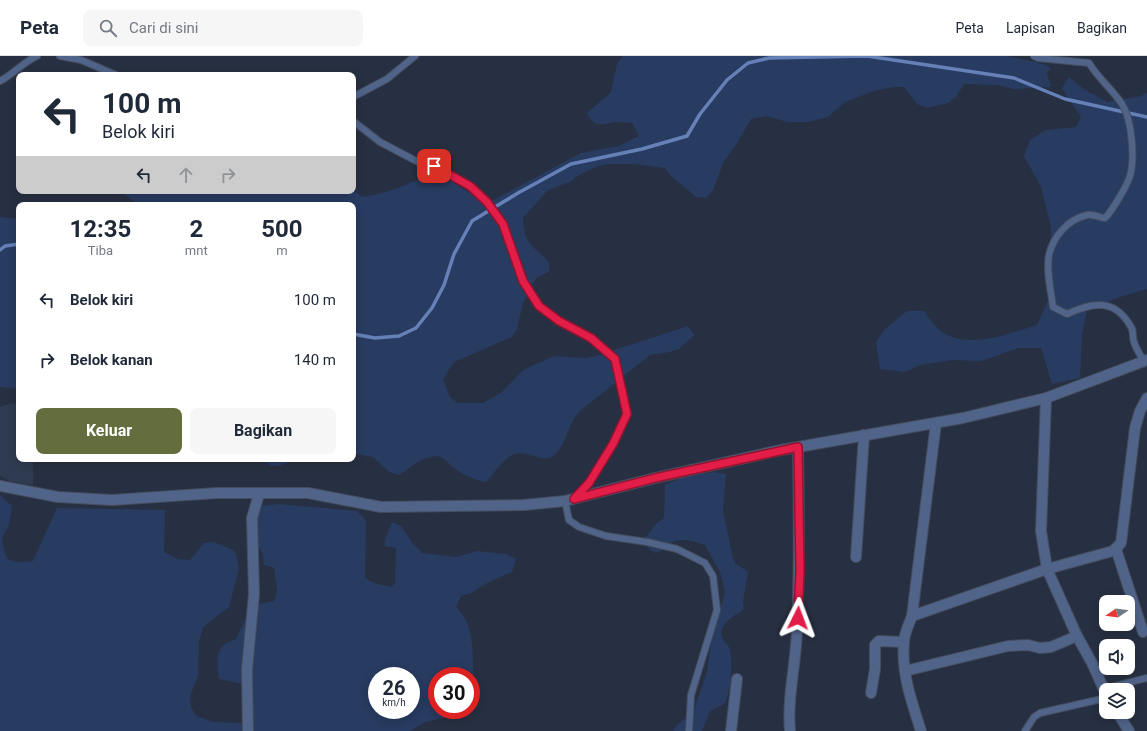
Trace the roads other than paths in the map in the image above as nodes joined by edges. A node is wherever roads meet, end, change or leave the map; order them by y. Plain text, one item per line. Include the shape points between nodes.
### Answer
1 (37, 56) edge
2 (60, 56) edge
3 (414, 56) edge
4 (1034, 56) edge
5 (109, 72) edge
6 (0, 81) edge
7 (356, 95) edge
8 (356, 123) edge
9 (1146, 363) edge
10 (1046, 398) junction
11 (1147, 398) edge
12 (936, 423) junction
13 (864, 435) junction
14 (798, 447) junction
15 (0, 486) edge
16 (259, 494) junction
17 (569, 500) junction
18 (1116, 549) junction
19 (856, 556) dead end
20 (1047, 569) junction
21 (912, 616) junction
22 (1144, 632) dead end
23 (1077, 636) junction
24 (904, 642) junction
25 (905, 671) junction
26 (1147, 678) edge
27 (737, 679) dead end
28 (1100, 683) edge
29 (1134, 683) edge
30 (871, 693) dead end
31 (1099, 696) edge
32 (1121, 719) edge
33 (248, 731) edge
34 (688, 731) edge
35 (731, 731) edge
36 (790, 731) edge
37 (921, 731) edge
38 (1025, 731) edge
39 (1129, 731) edge

1 - 6 lane via 26,61 10,76
2 - 5 lane via 81,60
3 - 7 lane via 387,79
4 - 9 lane via 1052,60 1089,62 1122,104 1129,126 1133,153 1130,177 1113,210 1105,218 1088,215 1070,221 1056,236 1049,255 1048,269 1053,307 1067,314 1100,304 1114,308 1132,328 1134,342
8 - 17 lane via 380,142 420,163 434,166 470,186 487,202 503,224 523,281 539,306 559,321 591,338 615,359 627,414 613,444 589,483
9 - 10 street
10 - 12 street
10 - 20 street via 1041,531
11 - 18 street via 1135,428 1121,543
12 - 13 street
12 - 21 street
13 - 14 street
13 - 19 street
14 - 17 street via 655,478
14 - 36 street via 800,571 796,650 789,702
15 - 16 street via 58,497 112,500 217,493
16 - 17 street via 308,493 381,507 492,506
16 - 33 street via 252,518 254,594 247,669
17 - 34 lane via 569,520 579,527 606,536 677,549 705,563 713,576 717,610 691,695
18 - 20 street
18 - 22 street
20 - 21 street
20 - 23 street
21 - 24 street
23 - 25 street via 1051,647 1008,646
23 - 28 street
24 - 25 street
24 - 30 street via 879,641 875,645
25 - 37 street
26 - 29 lane
27 - 35 street
31 - 38 lane via 1040,713 1034,717
32 - 39 street

